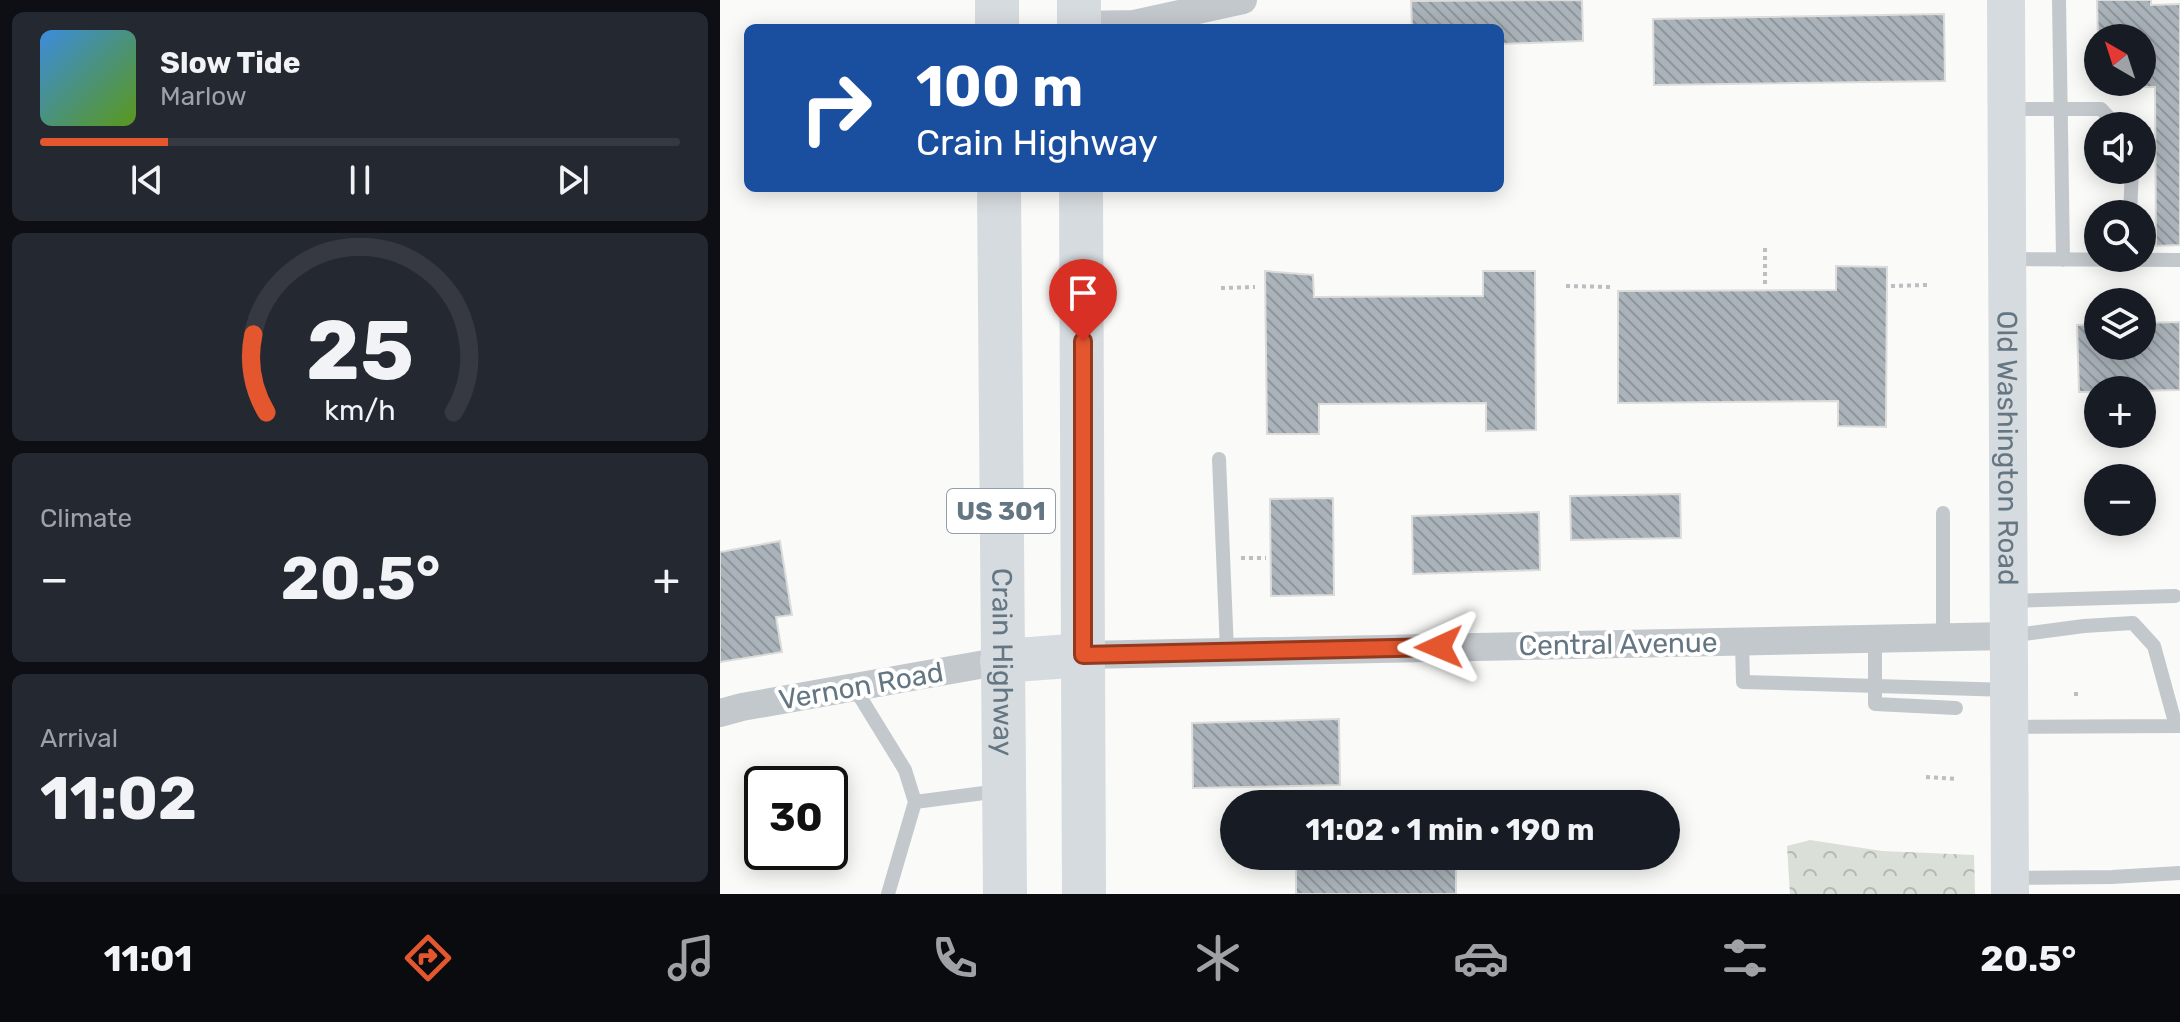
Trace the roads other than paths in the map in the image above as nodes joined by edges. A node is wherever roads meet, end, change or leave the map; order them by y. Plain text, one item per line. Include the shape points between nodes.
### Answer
1 (997, 0) edge
2 (1243, 0) edge
3 (2006, 0) edge
4 (2059, 0) edge
5 (1178, 7) edge
6 (1079, 18) edge
7 (997, 24) edge
8 (2006, 109) junction
9 (2062, 109) junction
10 (2104, 112) edge
11 (999, 192) edge
12 (1081, 192) edge
13 (2007, 259) junction
14 (2063, 260) junction
15 (2084, 260) edge
16 (2156, 260) edge
17 (2180, 260) edge
18 (1219, 459) dead end
19 (1943, 513) dead end
20 (2175, 596) dead end
21 (2009, 618) junction
22 (1943, 637) junction
23 (1875, 638) junction
24 (1742, 641) junction
25 (1227, 651) junction
26 (1083, 655) junction
27 (1002, 661) junction
28 (1875, 686) junction
29 (854, 687) junction
30 (2009, 690) junction
31 (1956, 708) dead end
32 (720, 713) edge
33 (2178, 726) edge
34 (2009, 727) junction
35 (1003, 790) junction
36 (915, 802) junction
37 (2180, 873) edge
38 (2010, 886) edge
39 (888, 894) edge
40 (1005, 894) edge
41 (1084, 894) edge

1 - 7 highway
2 - 5 street
3 - 8 main road, Old Washington Road
4 - 9 lane
5 - 6 street via 1134,24
8 - 9 lane
8 - 13 main road, Old Washington Road
9 - 10 lane
9 - 14 lane
11 - 27 highway, Crain Highway / US 301
12 - 26 highway, US 301
13 - 14 lane
13 - 21 main road, Old Washington Road
14 - 15 lane
16 - 17 lane
18 - 25 lane
19 - 22 lane
20 - 21 lane
21 - 22 street, Central Avenue
21 - 30 main road, Old Washington Road
21 - 33 lane via 2084,626 2133,623 2154,646
22 - 23 street, Central Avenue
23 - 24 street, Central Avenue
23 - 28 lane
24 - 25 street, Central Avenue
24 - 28 lane via 1743,682
25 - 26 street, Central Avenue
26 - 27 highway
26 - 41 highway, US 301
27 - 29 street, Vernon Road
27 - 35 highway, Crain Highway / US 301
28 - 30 lane
28 - 31 lane via 1875,704
29 - 32 street, Vernon Road
29 - 36 lane via 905,770
30 - 34 main road, Old Washington Road
33 - 34 lane
34 - 38 main road, Old Washington Road
35 - 36 lane
35 - 40 highway, Crain Highway / US 301
36 - 39 lane
37 - 38 lane

